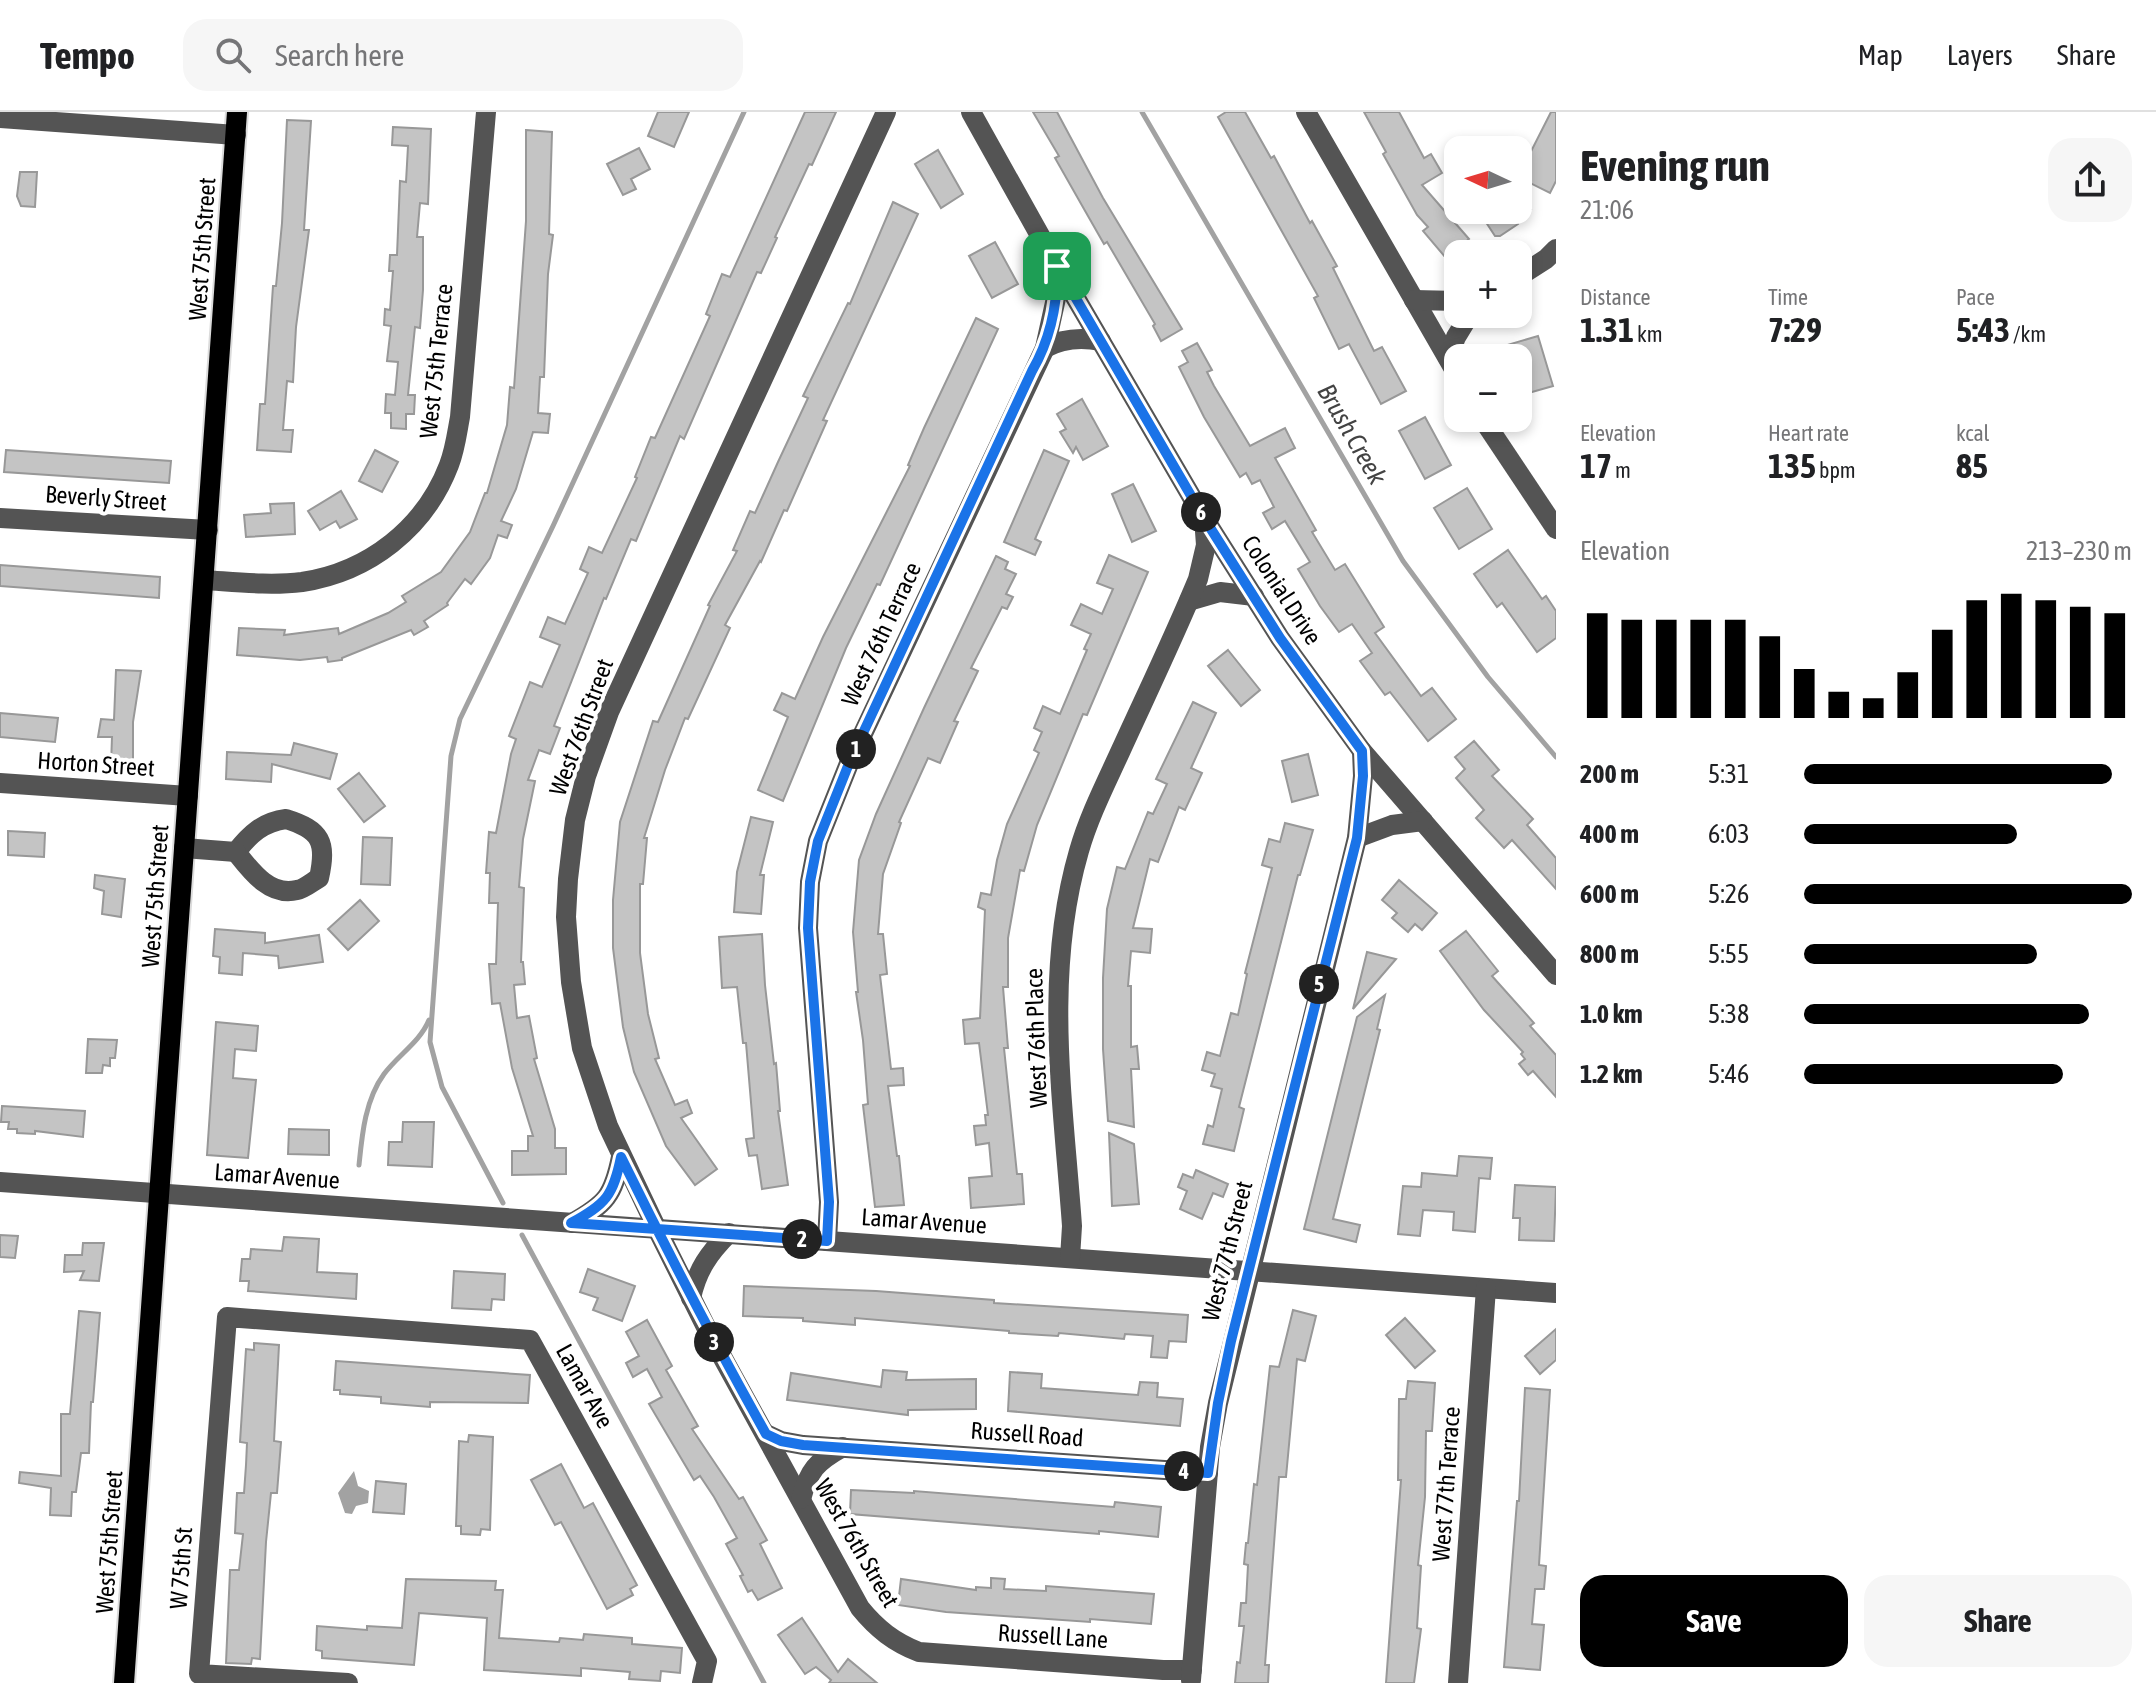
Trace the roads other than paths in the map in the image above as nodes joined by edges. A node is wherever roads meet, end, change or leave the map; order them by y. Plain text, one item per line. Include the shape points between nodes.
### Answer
1 (237, 112) edge
2 (486, 112) edge
3 (971, 112) edge
4 (1306, 112) edge
5 (886, 115) edge
6 (12, 117) edge
7 (236, 135) junction
8 (1556, 249) edge
9 (1057, 266) junction
10 (1532, 268) edge
11 (1414, 300) junction
12 (1444, 301) edge
13 (1101, 341) junction
14 (1045, 348) junction
15 (1444, 352) edge
16 (1491, 432) edge
17 (0, 518) edge
18 (1204, 518) junction
19 (1555, 526) edge
20 (208, 530) junction
21 (204, 580) junction
22 (1254, 596) junction
23 (1189, 601) junction
24 (1362, 751) junction
25 (0, 783) edge
26 (188, 796) junction
27 (1423, 821) junction
28 (1357, 838) junction
29 (184, 848) junction
30 (236, 852) dead end
31 (1556, 975) edge
32 (621, 1157) junction
33 (0, 1182) edge
34 (160, 1193) junction
35 (571, 1223) junction
36 (656, 1227) junction
37 (729, 1233) junction
38 (827, 1241) junction
39 (1070, 1258) junction
40 (1249, 1271) junction
41 (1486, 1288) junction
42 (1556, 1293) edge
43 (691, 1298) junction
44 (227, 1317) joint
45 (766, 1434) junction
46 (843, 1447) junction
47 (1208, 1473) junction
48 (801, 1499) junction
49 (910, 1648) joint
50 (1192, 1676) edge
51 (124, 1683) edge
52 (348, 1683) edge
53 (702, 1683) edge
54 (1458, 1683) edge

1 - 7 main road, West 75th Street
2 - 21 street, West 75th Terrace via 460,417 450,462 429,504 392,545 344,571 299,582
3 - 9 street, Colonial Drive
4 - 11 street
5 - 32 street, West 76th Street via 609,712 586,776 568,879 571,982 593,1087
6 - 7 street
7 - 20 main road, West 75th Street
8 - 10 street
9 - 13 street, Colonial Drive
9 - 14 street, West 76th Terrace via 1058,289
11 - 12 street
11 - 15 street
13 - 14 street via 1065,340
13 - 18 street, Colonial Drive
14 - 38 street, West 76th Terrace via 850,761 818,841 808,928 829,1202
16 - 19 street
17 - 20 street, Beverly Street
18 - 22 street, Colonial Drive
18 - 23 street, West 76th Place via 1203,561
20 - 21 main road, West 75th Street
21 - 26 main road, West 75th Street
22 - 23 street via 1220,592
22 - 24 street, Colonial Drive
23 - 39 street, West 76th Place via 1094,808 1067,898 1057,1015
24 - 27 street, Colonial Drive
24 - 28 street, West 77th Street
25 - 26 street, Horton Street
26 - 29 main road, West 75th Street
27 - 28 street
27 - 31 street, Colonial Drive
28 - 40 street, West 77th Street
29 - 30 street
29 - 34 main road, West 75th Street
32 - 35 street via 609,1197
32 - 36 street, West 76th Street
33 - 34 street, Lamar Avenue
34 - 35 street, Lamar Avenue
34 - 51 main road, West 75th Street
35 - 36 street, Lamar Avenue
36 - 37 street, Lamar Avenue
36 - 43 street, West 76th Street
37 - 38 street, Lamar Avenue
37 - 43 street via 696,1276
38 - 39 street, Lamar Avenue
39 - 40 street, Lamar Avenue
40 - 41 street, Lamar Avenue
40 - 47 street, West 77th Street via 1218,1403
41 - 42 street, Lamar Avenue
41 - 54 street, West 77th Terrace
43 - 45 street, West 76th Street
44 - 52 street, W 75th St via 199,1674
44 - 53 street, Lamar Ave via 530,1340 707,1661
45 - 46 street, Russell Road via 803,1445
45 - 48 street, West 76th Street
46 - 47 street, Russell Road
46 - 48 street via 815,1466
47 - 50 street, West 77th Street
48 - 49 street, West 76th Street via 860,1608 874,1626
49 - 50 street, Russell Lane

